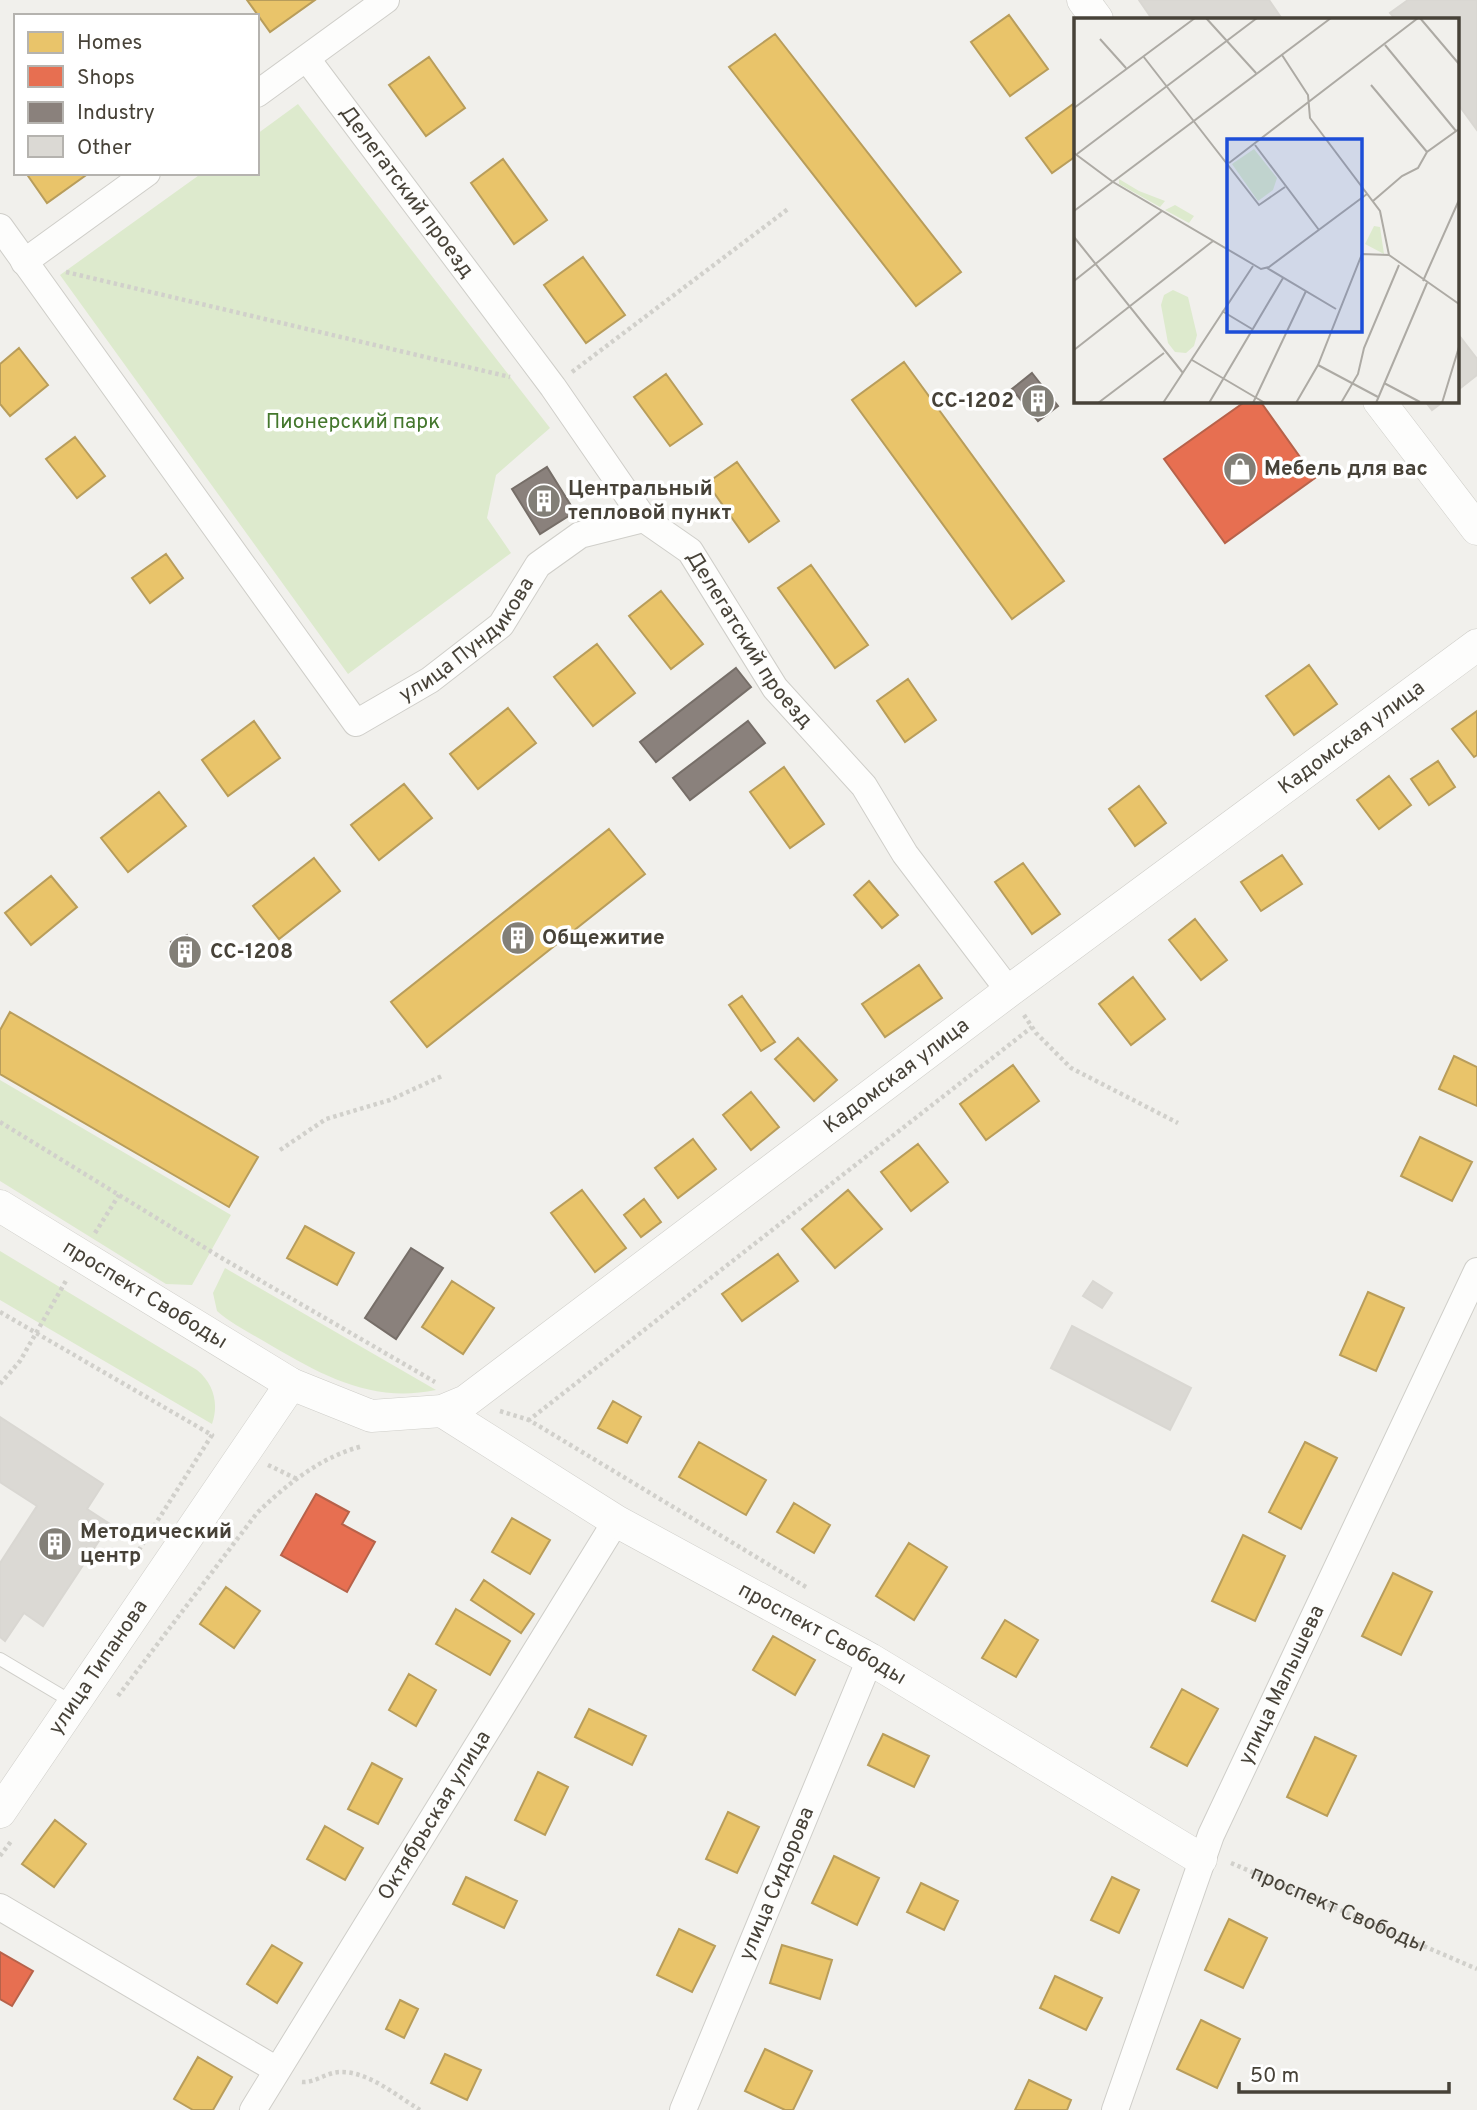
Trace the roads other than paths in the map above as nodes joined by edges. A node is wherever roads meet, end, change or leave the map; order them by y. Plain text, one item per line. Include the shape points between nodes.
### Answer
1 (386, 0) edge
2 (1083, 0) edge
3 (1096, 18) edge
4 (307, 59) junction
5 (259, 93) edge
6 (144, 175) edge
7 (0, 227) edge
8 (24, 262) junction
9 (1380, 402) edge
10 (644, 519) junction
11 (1477, 529) edge
12 (1477, 645) edge
13 (1009, 992) junction
14 (0, 1206) edge
15 (1477, 1271) edge
16 (291, 1384) junction
17 (454, 1406) junction
18 (616, 1521) junction
19 (870, 1658) junction
20 (0, 1659) edge
21 (74, 1703) junction
22 (8, 1824) edge
23 (1206, 1847) junction
24 (0, 1907) edge
25 (277, 2070) junction
26 (253, 2110) edge
27 (683, 2110) edge
28 (1115, 2110) edge

1 - 4 street
2 - 3 street
4 - 5 street
4 - 10 street, Делегатский проезд via 553,387
6 - 8 street
7 - 8 street
8 - 10 street, улица Пундикова via 356,723 430,680 501,625 538,565 580,535
9 - 11 street
10 - 13 street, Делегатский проезд via 690,551 775,688 864,786 905,854
12 - 13 street, Кадомская улица
13 - 17 street, Кадомская улица
14 - 16 street, проспект Свободы
15 - 23 street, улица Малышева
16 - 17 street via 371,1416
16 - 21 street, улица Типанова
17 - 18 street, проспект Свободы
18 - 19 street, проспект Свободы
18 - 25 street, Октябрьская улица
19 - 23 street, проспект Свободы
19 - 27 street, улица Сидорова
20 - 21 lane
21 - 22 street, улица Типанова
23 - 28 street, улица Малышева
24 - 25 street
25 - 26 street, Октябрьская улица

